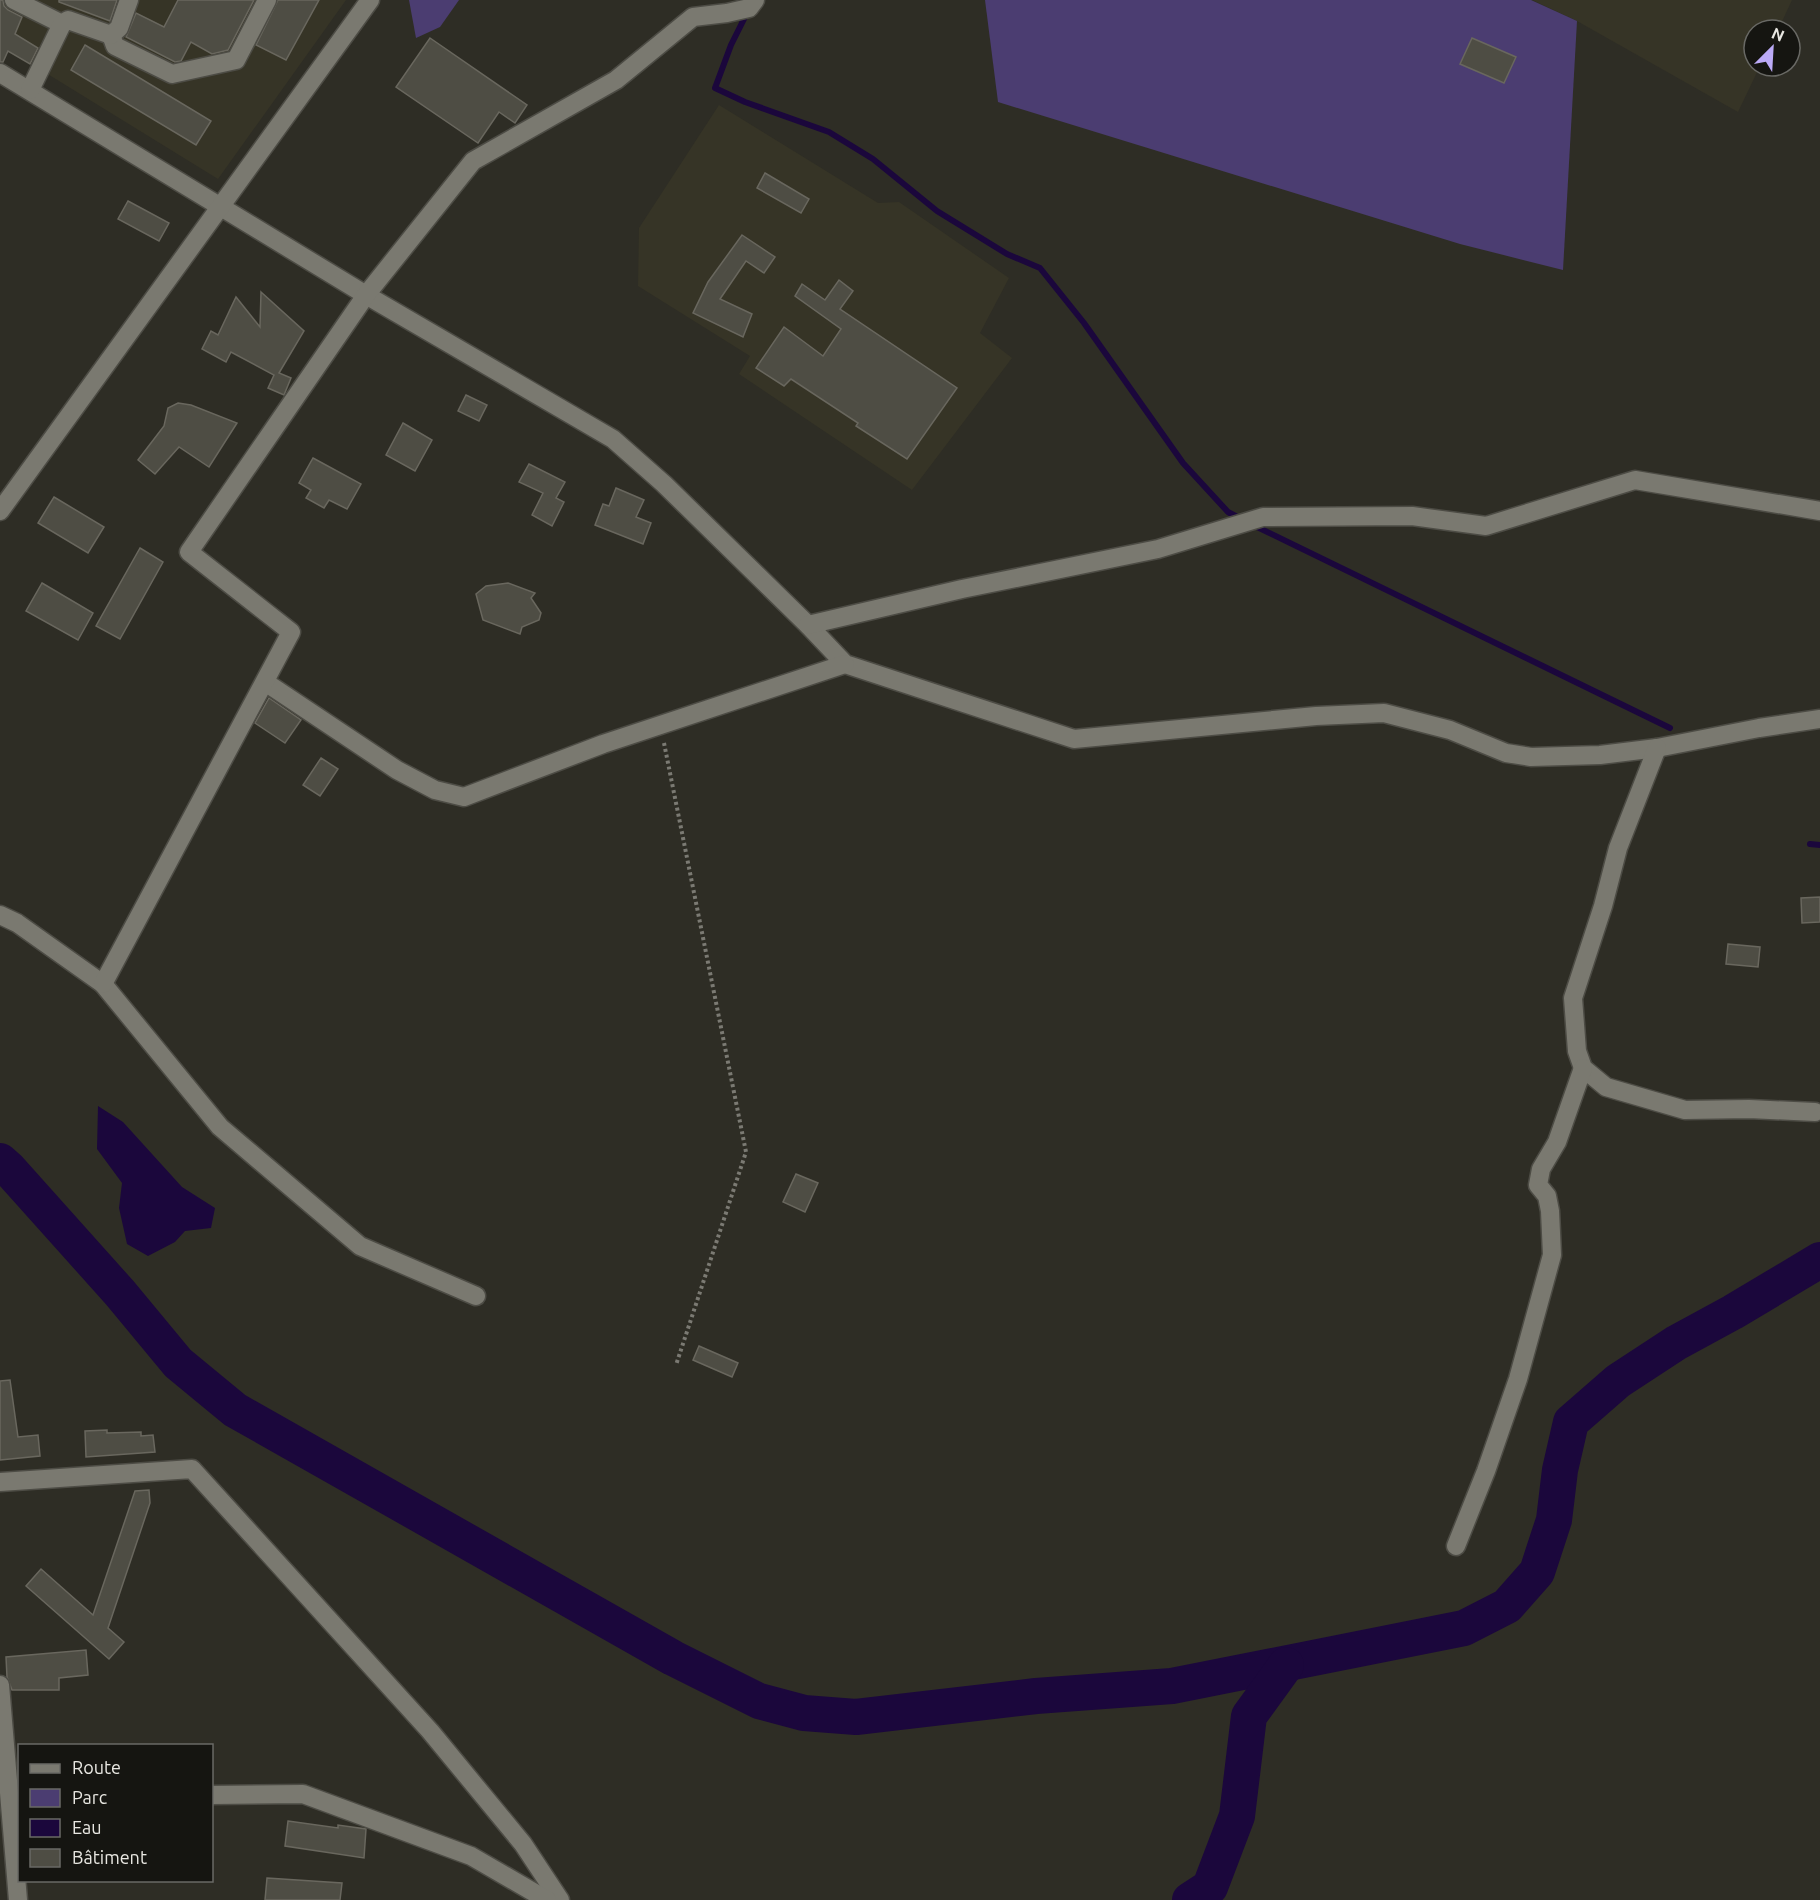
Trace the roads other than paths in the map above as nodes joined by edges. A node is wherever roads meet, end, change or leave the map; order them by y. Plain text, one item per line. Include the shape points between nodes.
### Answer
1 (14, 0) edge
2 (129, 0) edge
3 (267, 0) edge
4 (370, 0) edge
5 (755, 0) edge
6 (62, 24) junction
7 (111, 35) junction
8 (0, 73) edge
9 (30, 90) junction
10 (222, 206) junction
11 (366, 295) junction
12 (0, 511) edge
13 (1820, 511) edge
14 (808, 625) junction
15 (845, 664) junction
16 (265, 682) junction
17 (1820, 719) edge
18 (1657, 748) junction
19 (0, 915) edge
20 (103, 984) junction
21 (1582, 1068) junction
22 (1815, 1112) dead end
23 (476, 1296) dead end
24 (0, 1482) edge
25 (1456, 1546) dead end
26 (0, 1685) edge
27 (213, 1795) edge
28 (9, 1797) edge
29 (18, 1900) edge
30 (547, 1900) edge
31 (560, 1900) edge

1 - 6 street
2 - 7 street via 119,28
3 - 7 street via 236,60 172,74 115,46
4 - 10 street
5 - 11 street via 749,8 693,17 616,80 473,161
6 - 7 street via 68,20
6 - 9 street
8 - 9 street
9 - 10 street
10 - 11 street
10 - 12 street
11 - 14 street via 613,439
11 - 16 street via 189,552 291,632
13 - 14 street via 1635,480 1486,526 1412,516 1263,517 1158,549
14 - 15 street
15 - 16 street via 603,744 464,796 435,790 397,770
15 - 18 street via 1074,739 1384,713 1450,730 1506,753 1531,757
16 - 20 street
17 - 18 street
18 - 21 street via 1618,848 1604,906 1573,998
19 - 20 street
20 - 23 street via 220,1127 360,1246
21 - 22 street via 1606,1087 1684,1110
21 - 25 street via 1538,1185 1548,1196 1552,1255 1518,1379
24 - 31 street via 192,1469 430,1731 523,1844
26 - 28 street
27 - 30 street via 303,1794 471,1856
28 - 29 street

